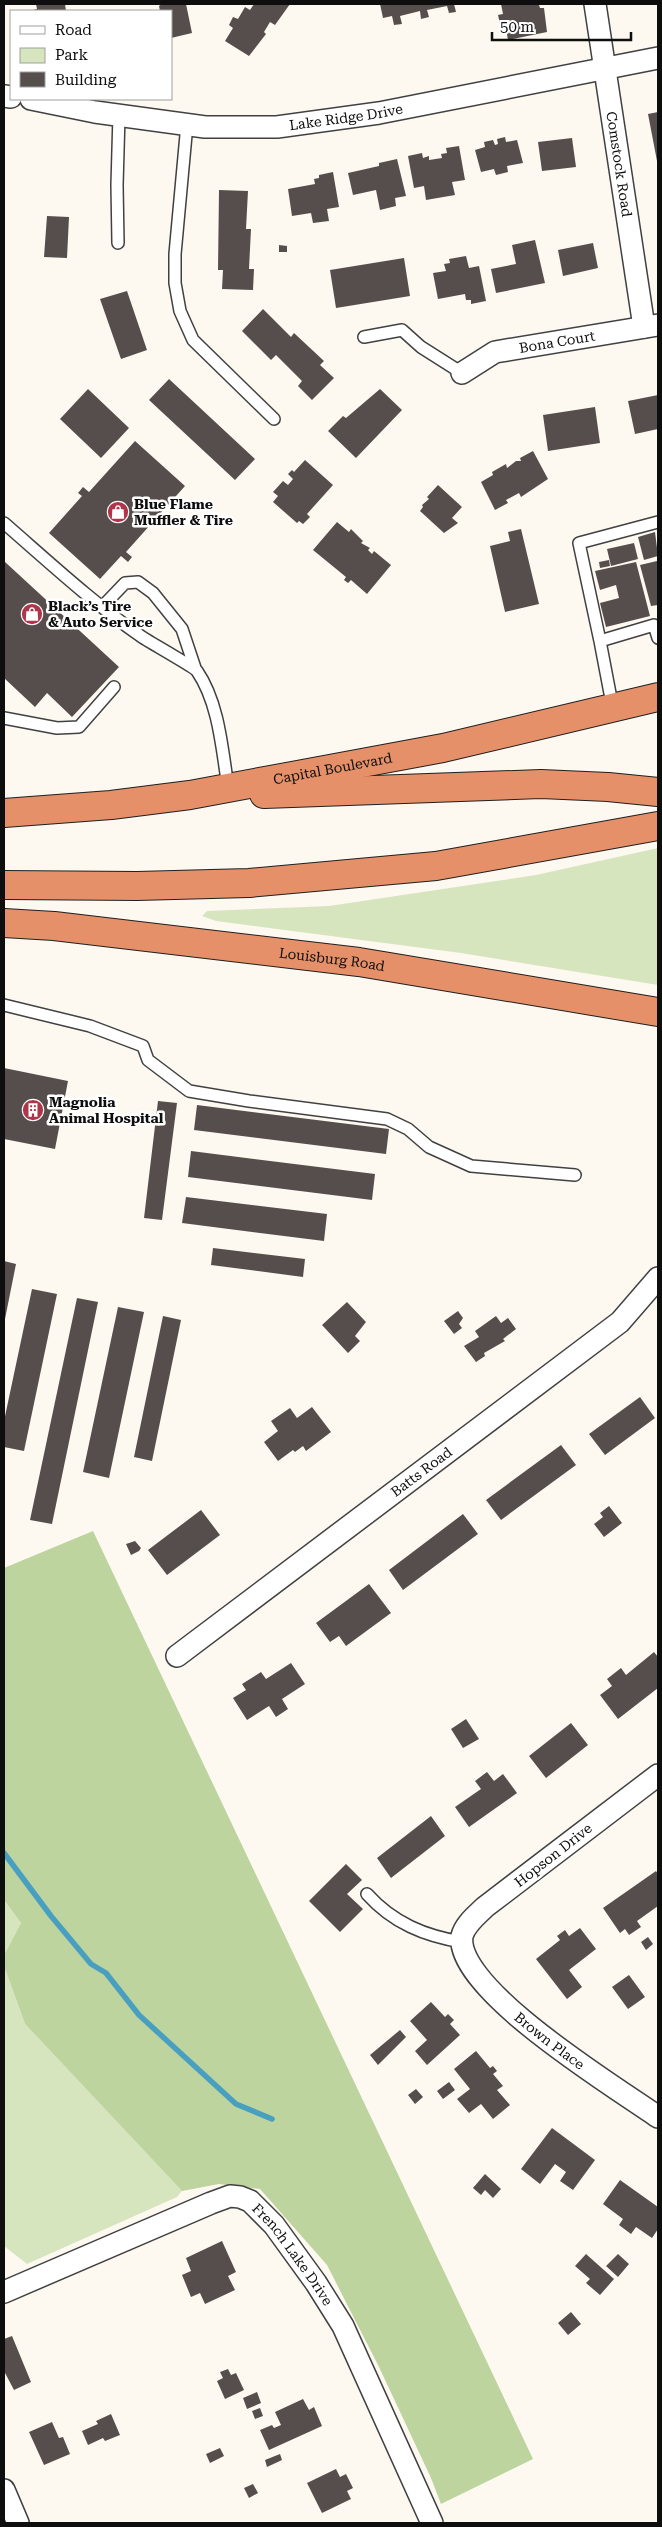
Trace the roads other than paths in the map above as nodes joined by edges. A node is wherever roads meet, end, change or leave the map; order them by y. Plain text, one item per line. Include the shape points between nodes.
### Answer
1 (595, 4) edge
2 (658, 58) edge
3 (604, 68) junction
4 (36, 100) edge
5 (119, 115) junction
6 (188, 124) junction
7 (118, 243) dead end
8 (651, 326) edge
9 (364, 337) dead end
10 (462, 373) joint
11 (274, 419) dead end
12 (658, 522) edge
13 (4, 523) edge
14 (102, 607) junction
15 (656, 625) edge
16 (658, 638) edge
17 (600, 641) junction
18 (195, 668) junction
19 (114, 687) dead end
20 (658, 697) edge
21 (613, 709) junction
22 (4, 718) edge
23 (228, 787) junction
24 (658, 792) edge
25 (190, 795) junction
26 (4, 813) edge
27 (648, 829) edge
28 (4, 885) edge
29 (4, 923) edge
30 (4, 1005) edge
31 (658, 1012) edge
32 (575, 1175) dead end
33 (658, 1279) edge
34 (177, 1656) dead end
35 (658, 1775) edge
36 (367, 1894) dead end
37 (462, 1944) junction
38 (658, 2117) edge
39 (4, 2292) edge
40 (4, 2490) edge
41 (18, 2523) edge
42 (432, 2523) edge

1 - 3 street, Comstock Road
2 - 3 street, Lake Ridge Drive
3 - 6 street, Lake Ridge Drive via 380,113 299,124 276,127
3 - 8 street, Comstock Road
4 - 5 street, Lake Ridge Drive
5 - 6 street, Lake Ridge Drive
5 - 7 lane
6 - 11 lane via 175,254 175,283 180,311 193,340
8 - 10 street, Bona Court via 495,352
9 - 10 lane via 402,330
12 - 17 lane via 579,543
13 - 14 lane
14 - 18 lane via 149,642
14 - 18 lane via 125,583 138,582 153,593 182,629
15 - 16 lane
15 - 17 lane
17 - 21 lane
18 - 23 lane via 209,690
19 - 22 lane via 79,727 57,728
20 - 21 highway, Capital Boulevard
21 - 23 highway, Capital Boulevard via 443,748
23 - 25 highway, Capital Boulevard
24 - 25 highway via 541,784 311,794
25 - 26 highway, Capital Boulevard
27 - 28 highway via 436,866 249,883
29 - 31 highway, Louisburg Road via 359,962
30 - 32 lane via 90,1026 143,1046 148,1060 189,1091 388,1119 408,1129 429,1147 471,1166
33 - 34 street, Batts Road via 620,1322
35 - 37 street, Hopson Drive via 485,1906 467,1924
36 - 37 lane via 381,1910 407,1926
37 - 38 street, Brown Place via 475,1974 494,1996 532,2028
39 - 42 street, French Lake Drive via 211,2203 230,2196 250,2201 260,2208 285,2240 343,2326
40 - 41 street

